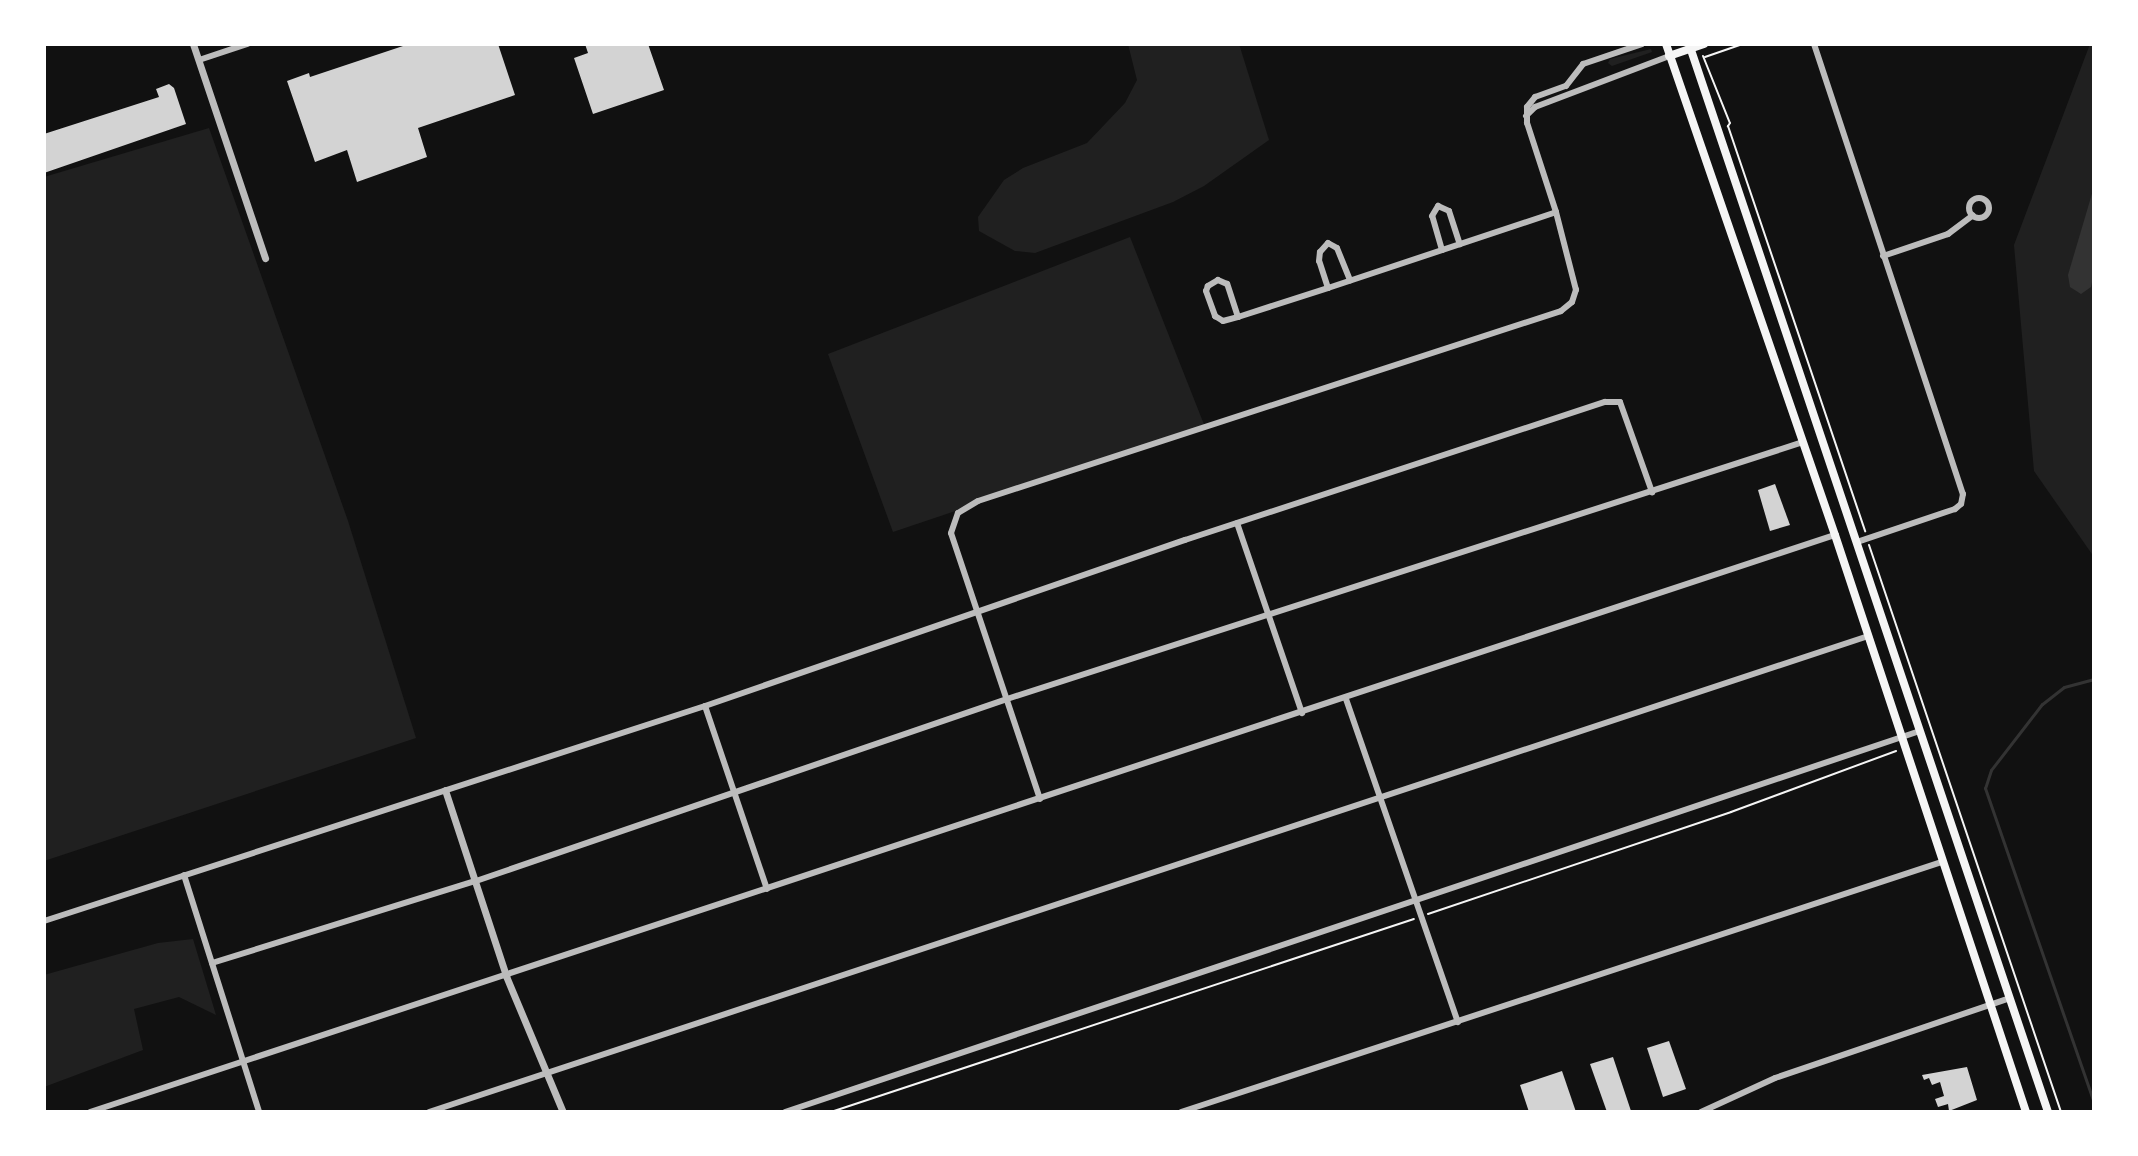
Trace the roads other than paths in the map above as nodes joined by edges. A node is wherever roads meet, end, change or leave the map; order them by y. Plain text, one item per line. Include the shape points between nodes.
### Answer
1 (193, 44) edge
2 (247, 44) edge
3 (1642, 44) edge
4 (1666, 44) edge
5 (1704, 44) edge
6 (1814, 44) edge
7 (1689, 46) edge
8 (1669, 56) junction
9 (199, 60) junction
10 (1526, 116) junction
11 (1556, 212) junction
12 (1973, 215) dead end
13 (1460, 244) junction
14 (1442, 250) junction
15 (1883, 256) junction
16 (265, 258) dead end
17 (1350, 280) junction
18 (1328, 288) junction
19 (1238, 317) junction
20 (1803, 442) junction
21 (1652, 492) junction
22 (1237, 523) junction
23 (1835, 535) junction
24 (1857, 542) junction
25 (978, 613) junction
26 (1267, 618) junction
27 (1868, 636) junction
28 (1007, 699) junction
29 (1346, 699) junction
30 (705, 706) junction
31 (1302, 713) junction
32 (1920, 731) junction
33 (1901, 738) junction
34 (445, 790) junction
35 (734, 791) junction
36 (1381, 797) junction
37 (1040, 799) junction
38 (1942, 862) junction
39 (184, 875) junction
40 (476, 881) junction
41 (767, 889) junction
42 (1416, 900) junction
43 (44, 921) edge
44 (212, 963) junction
45 (506, 976) junction
46 (2010, 998) junction
47 (1990, 1005) junction
48 (1458, 1022) junction
49 (244, 1063) junction
50 (545, 1073) junction
51 (90, 1112) edge
52 (259, 1112) edge
53 (429, 1112) edge
54 (563, 1112) edge
55 (785, 1112) edge
56 (1181, 1112) edge
57 (1701, 1112) edge
58 (2026, 1112) edge
59 (2048, 1112) edge

1 - 9 street
2 - 9 street
3 - 10 street via 1580,66 1566,86 1531,100
4 - 8 main road
5 - 7 main road
6 - 15 street
7 - 8 main road
7 - 24 main road
8 - 10 street via 1535,107
8 - 20 main road
9 - 16 street
10 - 11 street
11 - 13 street
11 - 25 street via 1576,290 1561,311 978,501 958,513 951,533
12 - 15 street via 1948,234
13 - 14 street
13 - 14 street via 1450,212 1438,206 1432,217
14 - 17 street
15 - 24 street via 1963,498 1955,509
17 - 18 street
17 - 18 street via 1337,248 1328,243 1319,261
18 - 19 street
19 - 19 street via 1219,320 1208,286 1218,280 1227,284
20 - 21 street
20 - 23 main road
21 - 22 street via 1620,402 1605,402
21 - 26 street
22 - 25 street
22 - 26 street
23 - 27 main road
23 - 29 street
24 - 32 main road
25 - 28 street
25 - 30 street
26 - 28 street
26 - 31 street
27 - 33 main road
27 - 36 street
28 - 35 street
28 - 37 street
29 - 31 street
29 - 36 street
30 - 34 street
30 - 35 street
31 - 37 street
32 - 33 street
32 - 46 main road
33 - 38 main road
33 - 42 street
34 - 39 street
34 - 40 street
35 - 40 street
35 - 41 street
36 - 42 street
36 - 50 street
37 - 41 street
38 - 47 main road
38 - 48 street
39 - 43 street
39 - 44 street
40 - 44 street
40 - 45 street
41 - 45 street
42 - 48 street
42 - 55 street
44 - 49 street
45 - 49 street
45 - 50 street
46 - 47 street
46 - 59 main road
47 - 57 street via 1775,1078
47 - 58 main road
48 - 56 street
49 - 51 street
49 - 52 street
50 - 53 street
50 - 54 street

